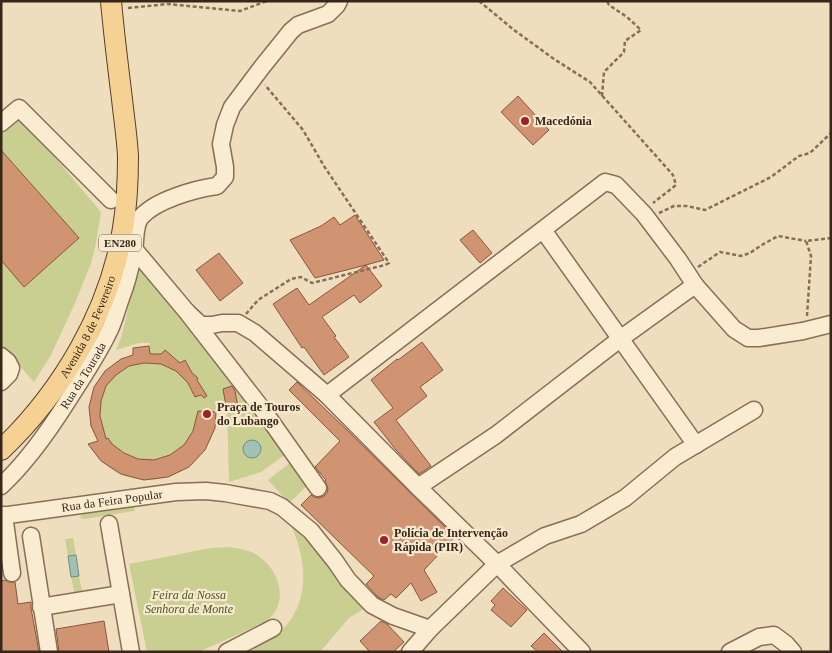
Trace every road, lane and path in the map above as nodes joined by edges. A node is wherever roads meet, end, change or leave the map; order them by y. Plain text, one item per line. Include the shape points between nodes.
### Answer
1 (267, 1) edge
2 (339, 1) edge
3 (479, 1) edge
4 (607, 1) edge
5 (111, 5) edge
6 (256, 74) junction
7 (602, 96) junction
8 (1, 123) edge
9 (831, 133) edge
10 (111, 200) dead end
11 (651, 214) junction
12 (543, 230) junction
13 (831, 238) edge
14 (806, 242) junction
15 (128, 243) junction
16 (692, 280) junction
17 (187, 312) junction
18 (238, 323) junction
19 (831, 324) edge
20 (806, 330) junction
21 (620, 339) junction
22 (1, 356) edge
23 (1, 382) edge
24 (327, 395) junction
25 (754, 410) dead end
26 (696, 444) junction
27 (1, 450) edge
28 (1, 486) edge
29 (418, 487) junction
30 (318, 488) dead end
31 (3, 516) edge
32 (109, 524) dead end
33 (31, 536) dead end
34 (497, 564) junction
35 (36, 570) junction
36 (6, 573) edge
37 (121, 594) junction
38 (41, 607) junction
39 (273, 628) dead end
40 (430, 628) junction
41 (49, 652) edge
42 (131, 652) edge
43 (227, 652) edge
44 (410, 652) edge
45 (582, 652) edge
46 (730, 652) edge
47 (793, 652) edge

1 - 5 path via 240,11 168,4
2 - 6 street via 328,14 298,25 291,31
3 - 7 path via 514,30 590,82
4 - 7 path via 641,30 625,41 624,52 604,72
5 - 15 main road, Avenida 8 de Fevereiro / EN280 via 128,154
6 - 15 street, Rua da Tourada via 232,107 225,125 221,144 225,177 217,186 176,196 151,209 139,218
6 - 18 path via 303,130 389,263 312,283 301,276 291,279 258,300
7 - 11 path via 673,175 676,185 650,206
8 - 10 street via 19,108
9 - 11 path via 810,153 799,156 771,177 705,210 674,206
11 - 12 street via 616,185 605,182
11 - 16 street
12 - 21 street
12 - 24 street
13 - 14 path
14 - 16 path via 778,236 741,256 720,252
14 - 20 path via 811,256
15 - 17 street
15 - 27 main road, Avenida 8 de Fevereiro / EN280 via 98,313 72,362 41,408
15 - 28 street, Rua da Tourada via 122,296 111,327 52,426
16 - 20 street via 734,329 748,338
16 - 21 street
17 - 18 street via 201,325
17 - 30 street
18 - 24 street via 255,333
19 - 20 street
21 - 26 street
21 - 29 street via 496,435
22 - 23 street via 11,368
24 - 29 street
25 - 26 street
26 - 34 street via 675,457 626,498 580,524 545,536
29 - 34 street
31 - 36 street
31 - 40 street, Rua da Feira Popular via 176,492 225,492 270,501 282,506 312,531 348,580 372,605
32 - 37 street
33 - 35 street
34 - 40 street
34 - 45 street
35 - 36 street
35 - 38 street
37 - 38 street
37 - 42 street
38 - 41 street
39 - 43 street
40 - 44 street
46 - 47 street via 759,637 774,635

